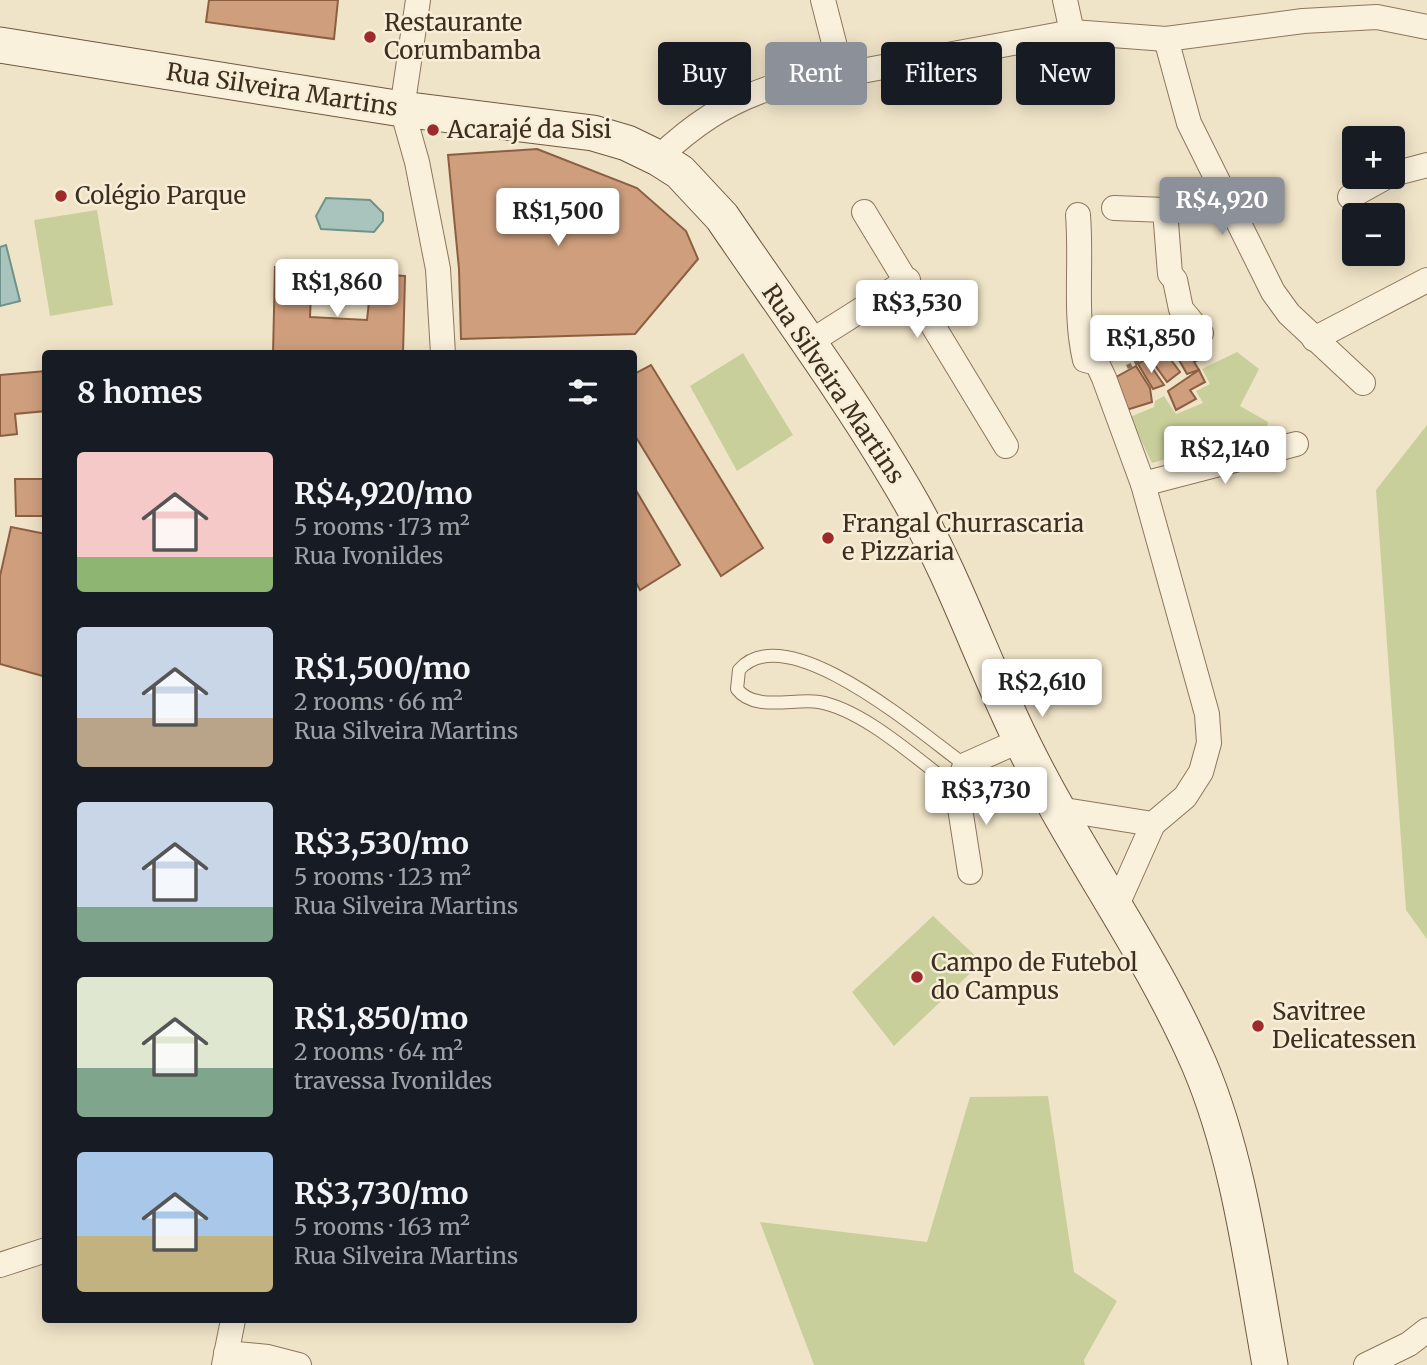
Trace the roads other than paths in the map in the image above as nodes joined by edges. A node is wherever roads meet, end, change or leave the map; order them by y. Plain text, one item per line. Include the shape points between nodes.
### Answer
1 (418, 0) edge
2 (823, 0) edge
3 (1065, 0) edge
4 (1427, 27) edge
5 (1072, 32) junction
6 (1166, 39) junction
7 (834, 42) edge
8 (0, 45) edge
9 (867, 69) edge
10 (765, 90) edge
11 (402, 109) junction
12 (658, 158) junction
13 (1427, 165) edge
14 (1405, 171) edge
15 (1365, 189) edge
16 (1350, 197) dead end
17 (1114, 208) dead end
18 (864, 212) dead end
19 (1078, 215) dead end
20 (908, 280) junction
21 (1427, 280) edge
22 (1201, 334) road end
23 (1314, 339) junction
24 (807, 344) junction
25 (443, 350) edge
26 (1363, 383) dead end
27 (1296, 444) dead end
28 (1006, 446) dead end
29 (1143, 484) junction
30 (1021, 740) junction
31 (965, 765) junction
32 (957, 789) junction
33 (1058, 809) junction
34 (1153, 824) junction
35 (970, 872) dead end
36 (1116, 907) junction
37 (42, 1252) edge
38 (0, 1265) edge
39 (232, 1323) edge
40 (1427, 1330) edge
41 (225, 1359) edge
42 (299, 1365) edge
43 (1270, 1365) edge
44 (1367, 1365) edge

1 - 11 street
2 - 7 street
3 - 5 street
4 - 6 street via 1377,17 1351,18
5 - 6 street
5 - 9 street
6 - 23 street via 1189,123 1273,292
8 - 11 main road, Rua Silveira Martins
10 - 12 street via 709,114
11 - 12 main road, Rua Silveira Martins via 593,133
11 - 25 street via 439,269
12 - 24 main road, Rua Silveira Martins via 680,172 722,217
13 - 14 street
15 - 16 street
17 - 22 street via 1165,210 1170,274 1181,309
18 - 20 street
19 - 29 street via 1079,336 1085,360 1097,363 1104,377
20 - 24 street
20 - 28 street
21 - 23 street
23 - 26 street
24 - 30 main road, Rua Silveira Martins via 912,504 974,629
27 - 29 street
29 - 34 street via 1207,714 1209,743 1201,772 1185,797
30 - 31 street
30 - 33 main road, Rua Silveira Martins
31 - 32 street
31 - 32 lane via 829,671 804,660 756,656 739,670 737,689 742,697 763,703 822,702 850,714
32 - 35 street
33 - 34 street
33 - 36 main road, Rua Silveira Martins
34 - 36 street
36 - 43 main road, Rua Silveira Martins via 1154,970 1200,1067 1231,1166
37 - 38 street
39 - 41 street
40 - 44 street
41 - 42 street via 268,1357

